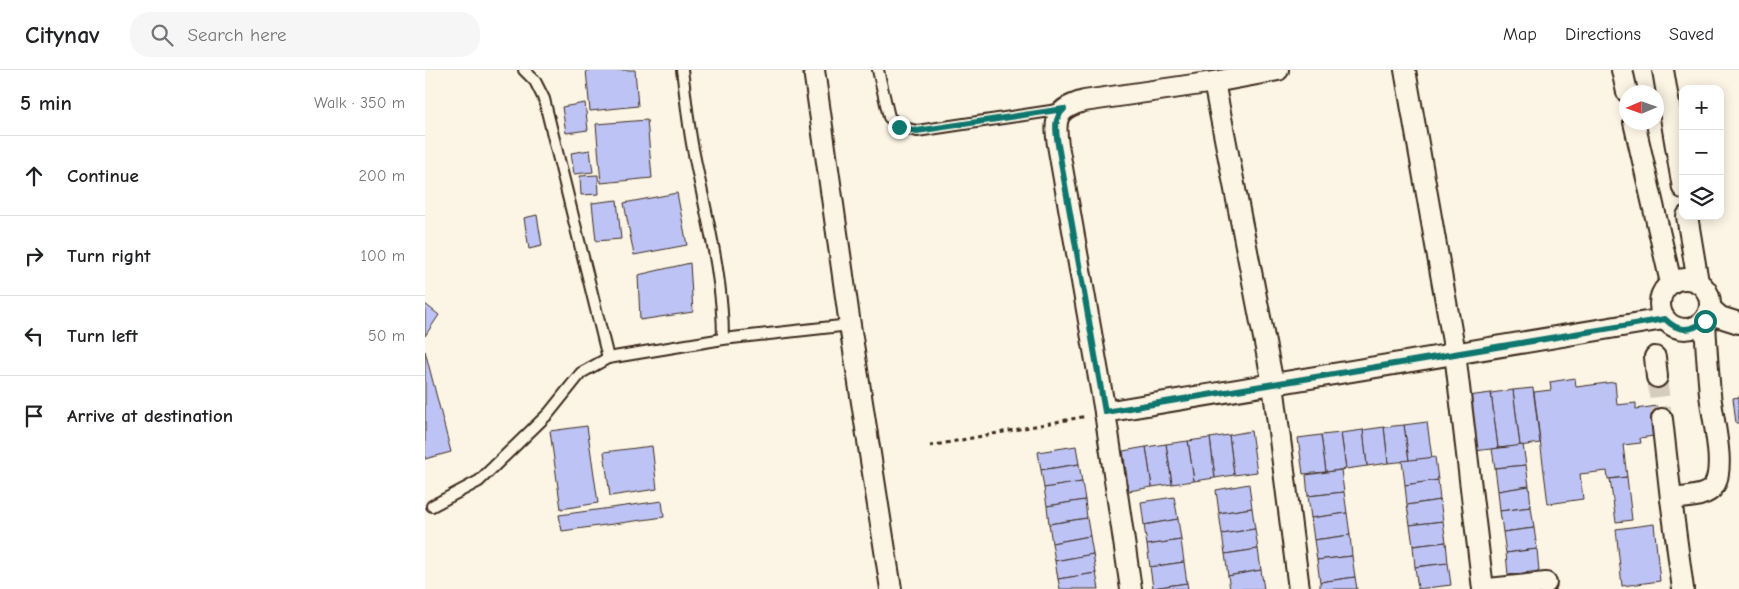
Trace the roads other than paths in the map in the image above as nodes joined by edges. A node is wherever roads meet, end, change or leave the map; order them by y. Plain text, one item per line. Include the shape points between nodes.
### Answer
1 (524, 70) edge
2 (682, 70) edge
3 (814, 70) edge
4 (878, 70) edge
5 (1279, 70) edge
6 (1405, 70) edge
7 (1622, 70) edge
8 (1663, 70) edge
9 (1213, 82) junction
10 (1625, 85) edge
11 (1064, 109) junction
12 (1636, 130) edge
13 (1681, 175) edge
14 (1688, 220) edge
15 (1698, 282) junction
16 (1671, 283) junction
17 (1708, 315) junction
18 (1665, 319) junction
19 (1739, 323) edge
20 (850, 325) junction
21 (723, 338) junction
22 (1455, 353) junction
23 (1655, 357) dead end
24 (608, 358) junction
25 (1657, 377) tunnel mouth
26 (1273, 384) junction
27 (1105, 412) junction
28 (1662, 419) tunnel mouth
29 (1671, 499) junction
30 (431, 506) dead end
31 (1546, 584) dead end
32 (891, 589) edge
33 (1131, 589) edge
34 (1299, 589) edge
35 (1483, 589) edge
36 (1488, 589) edge
37 (1683, 589) edge

1 - 24 lane via 535,81 544,99
2 - 21 lane via 693,151 717,260
3 - 20 street
4 - 11 lane via 889,118 899,127 917,131
5 - 9 street
6 - 22 street
7 - 10 street
8 - 13 street
9 - 11 street via 1084,101
9 - 26 street
11 - 27 street via 1056,122 1058,145
12 - 16 street
14 - 15 street
15 - 16 street via 1684,279
15 - 17 street via 1710,298
16 - 18 street via 1662,293 1660,306
17 - 18 street via 1694,329 1673,327
17 - 19 street
17 - 29 street via 1717,476 1705,494
18 - 22 street
20 - 21 lane
20 - 32 street
21 - 24 lane
22 - 26 street
22 - 35 street
23 - 25 street
24 - 30 lane via 581,373 549,412 479,481
26 - 27 street
26 - 34 street
27 - 33 street
28 - 29 street
29 - 37 street
31 - 36 street

